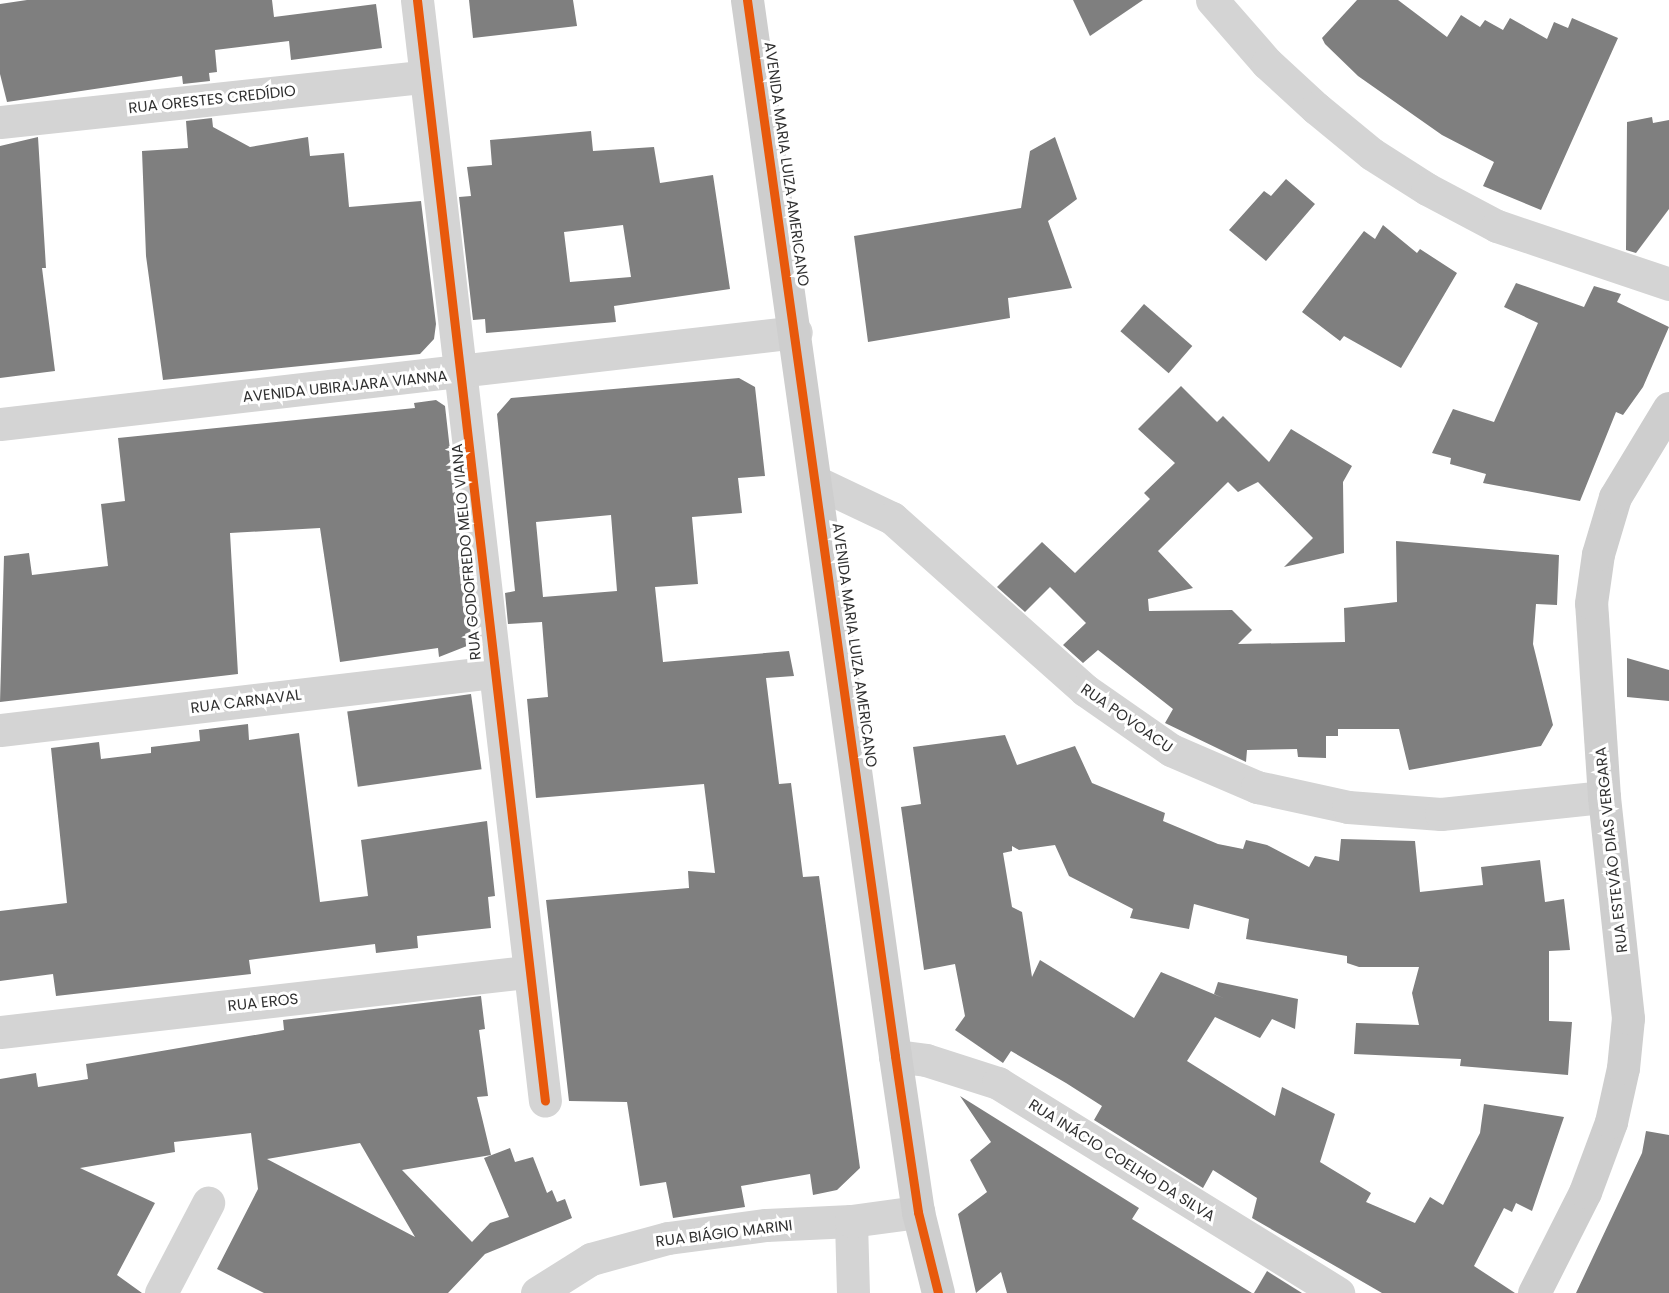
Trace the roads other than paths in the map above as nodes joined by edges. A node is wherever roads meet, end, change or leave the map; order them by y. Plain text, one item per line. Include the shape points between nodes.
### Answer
1 (417, 0) edge
2 (747, 0) edge
3 (1212, 0) edge
4 (424, 77) junction
5 (0, 122) edge
6 (1669, 284) edge
7 (796, 332) junction
8 (464, 373) junction
9 (1669, 408) edge
10 (0, 424) edge
11 (818, 483) junction
12 (493, 672) junction
13 (0, 730) edge
14 (1604, 797) junction
15 (526, 972) junction
16 (0, 1032) edge
17 (895, 1056) junction
18 (545, 1101) dead end
19 (208, 1203) dead end
20 (918, 1212) junction
21 (851, 1221) junction
22 (161, 1293) edge
23 (537, 1293) edge
24 (853, 1293) edge
25 (938, 1293) edge
26 (1338, 1293) edge
27 (1534, 1293) edge

1 - 4 street, RUA GODOFREDO MELO VIANA
2 - 7 main road, AVENIDA MARIA LUIZA AMERICANO
3 - 6 street via 1267,63 1316,108 1427,189 1497,226
4 - 5 street, RUA ORESTES CREDÍDIO
4 - 8 street, RUA GODOFREDO MELO VIANA
7 - 8 street, AVENIDA UBIRAJARA VIANNA
7 - 11 main road, AVENIDA MARIA LUIZA AMERICANO
8 - 10 street, AVENIDA UBIRAJARA VIANNA
8 - 12 street, RUA GODOFREDO MELO VIANA
9 - 14 main road, RUA ESTEVÃO DIAS VERGARA via 1616,497 1598,554 1591,603 1592,663
11 - 14 street, RUA POVOACU via 892,518 1085,690 1162,744 1257,787 1348,807 1441,814
11 - 17 main road, AVENIDA MARIA LUIZA AMERICANO
12 - 13 street, RUA CARNAVAL
12 - 15 street, RUA GODOFREDO MELO VIANA
14 - 27 main road, RUA ESTEVÃO DIAS VERGARA via 1628,1018 1623,1068 1611,1122 1585,1192
15 - 16 street, RUA EROS
15 - 18 street, RUA GODOFREDO MELO VIANA
17 - 20 main road, AVENIDA MARIA LUIZA AMERICANO
17 - 26 street, RUA INÁCIO COELHO DA SILVA via 926,1060 998,1083
19 - 22 street
20 - 21 street, RUA BIÁGIO MARINI
20 - 25 main road, AVENIDA MARIA LUIZA AMERICANO
21 - 23 street, RUA BIÁGIO MARINI via 766,1225 668,1238 591,1259
21 - 24 street

